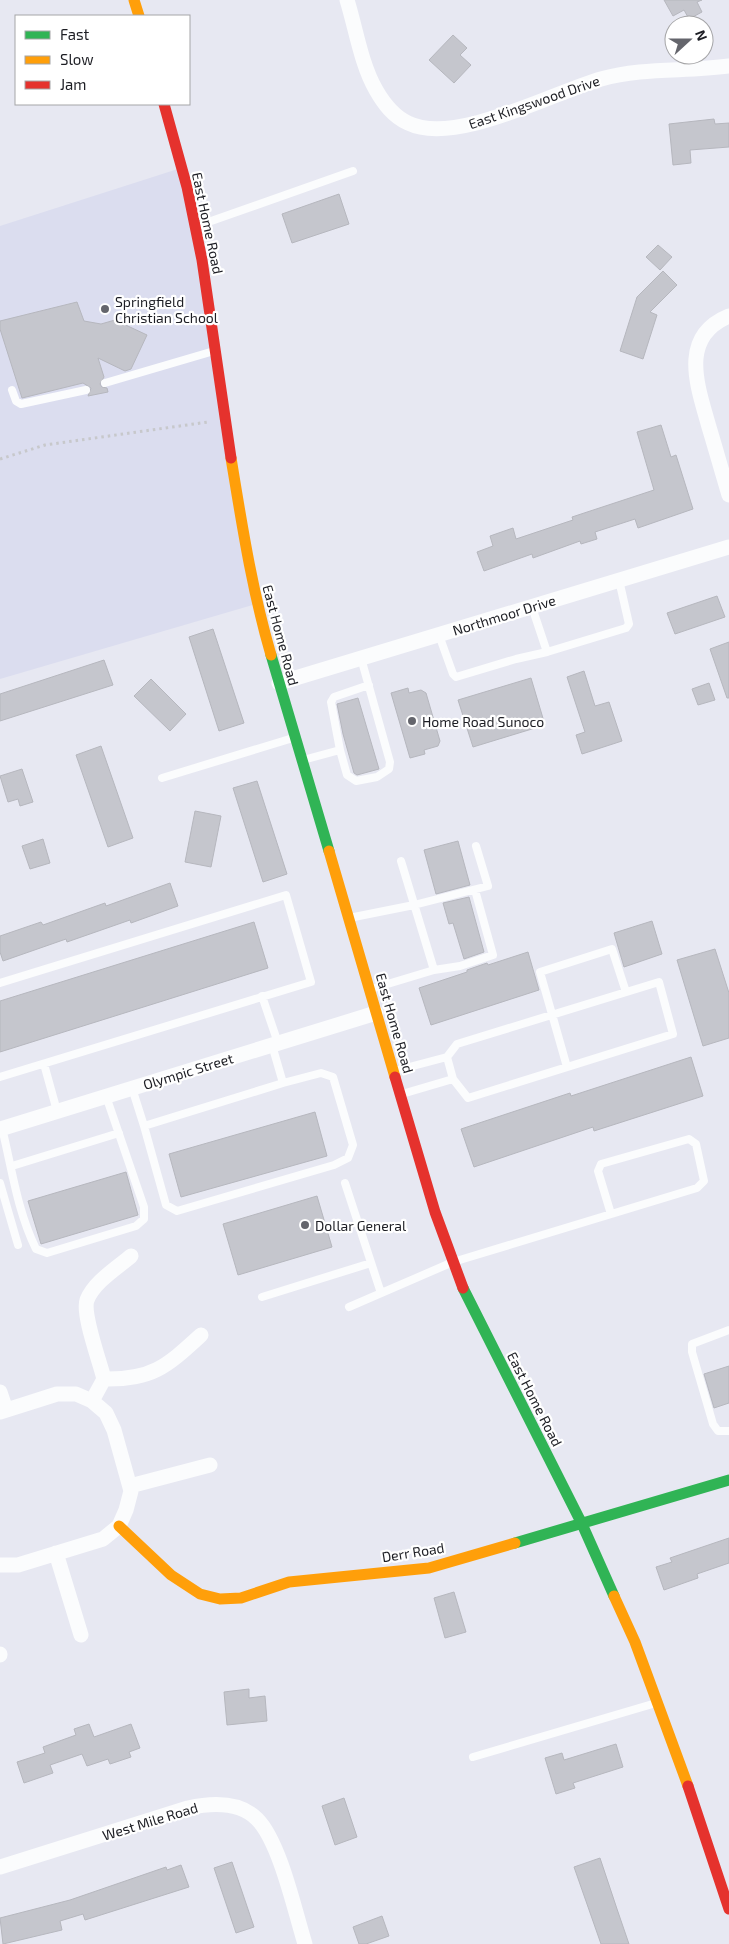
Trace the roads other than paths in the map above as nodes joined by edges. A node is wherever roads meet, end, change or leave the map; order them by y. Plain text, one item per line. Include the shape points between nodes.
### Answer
1 (134, 0) edge
2 (349, 6) edge
3 (138, 15) edge
4 (729, 66) edge
5 (164, 105) edge
6 (354, 171) dead end
7 (195, 227) junction
8 (729, 316) edge
9 (216, 351) junction
10 (105, 383) dead end
11 (12, 390) dead end
12 (86, 390) dead end
13 (729, 494) edge
14 (729, 547) edge
15 (619, 580) junction
16 (532, 607) junction
17 (440, 635) junction
18 (547, 652) junction
19 (362, 658) junction
20 (279, 684) junction
21 (369, 685) junction
22 (295, 738) junction
23 (340, 750) junction
24 (302, 761) junction
25 (162, 778) dead end
26 (476, 846) dead end
27 (401, 861) dead end
28 (475, 890) junction
29 (414, 906) junction
30 (349, 918) junction
31 (434, 970) junction
32 (0, 983) edge
33 (369, 989) junction
34 (626, 992) junction
35 (262, 996) junction
36 (376, 1013) junction
37 (552, 1015) junction
38 (275, 1044) junction
39 (447, 1056) junction
40 (44, 1064) junction
41 (567, 1067) junction
42 (394, 1072) junction
43 (0, 1077) edge
44 (452, 1079) junction
45 (283, 1083) junction
46 (132, 1088) junction
47 (400, 1094) junction
48 (106, 1096) junction
49 (57, 1111) junction
50 (144, 1126) junction
51 (1, 1128) edge
52 (119, 1133) junction
53 (12, 1166) junction
54 (345, 1183) dead end
55 (0, 1184) edge
56 (611, 1214) junction
57 (18, 1245) dead end
58 (131, 1256) dead end
59 (453, 1262) junction
60 (371, 1263) junction
61 (381, 1293) junction
62 (262, 1297) dead end
63 (349, 1307) dead end
64 (729, 1330) edge
65 (201, 1335) dead end
66 (104, 1379) junction
67 (0, 1392) edge
68 (92, 1401) junction
69 (3, 1411) edge
70 (729, 1432) edge
71 (210, 1465) dead end
72 (729, 1480) edge
73 (130, 1486) junction
74 (582, 1524) junction
75 (119, 1526) junction
76 (56, 1553) junction
77 (0, 1565) edge
78 (81, 1636) dead end
79 (658, 1702) junction
80 (473, 1757) dead end
81 (0, 1867) edge
82 (729, 1909) edge
83 (305, 1944) edge

1 - 3 street
2 - 4 street, East Kingswood Drive via 375,88 397,116 422,128 465,126 600,79 631,72
5 - 7 street, East Home Road
6 - 7 lane
7 - 9 street, East Home Road
8 - 13 street via 710,327 702,338 695,361 696,376
9 - 10 lane
9 - 20 street, East Home Road via 247,562
11 - 12 lane via 16,401 21,404
14 - 15 street, Northmoor Drive
15 - 16 street, Northmoor Drive
15 - 18 lane via 629,624 626,628
16 - 17 street, Northmoor Drive
16 - 18 lane
17 - 18 lane via 456,677
17 - 19 street, Northmoor Drive
19 - 20 street, Northmoor Drive
19 - 21 lane
20 - 22 street, East Home Road
21 - 23 lane via 334,697 330,702
21 - 23 lane via 390,762 389,769 377,777 356,781 347,775
22 - 24 street, East Home Road
22 - 25 lane
23 - 24 lane
24 - 30 street, East Home Road
26 - 28 lane via 488,886
27 - 29 lane
28 - 29 lane
28 - 31 lane via 493,955 460,966
29 - 30 lane
29 - 31 lane
30 - 33 street, East Home Road
31 - 33 lane
32 - 35 lane via 286,895 311,982
33 - 36 street, East Home Road
34 - 37 lane
34 - 37 lane via 612,949 540,972
34 - 41 lane via 659,982 673,1034
35 - 38 lane
35 - 40 lane
36 - 38 street, Olympic Street
36 - 42 street, East Home Road
37 - 39 lane via 457,1044
37 - 41 lane
38 - 45 lane
38 - 46 street, Olympic Street
39 - 42 lane
39 - 44 lane
40 - 43 lane
40 - 49 lane
41 - 44 lane via 468,1098
42 - 47 street, East Home Road
44 - 47 lane
45 - 50 lane
45 - 50 lane via 321,1073 333,1077 353,1145 348,1158 334,1165 177,1210 166,1205
46 - 48 street, Olympic Street
46 - 50 lane
47 - 59 street, East Home Road
48 - 49 street, Olympic Street
48 - 52 lane
49 - 51 street, Olympic Street
51 - 53 lane
52 - 53 lane
52 - 53 lane via 144,1207 144,1219 127,1229 47,1253 36,1249 12,1179
54 - 60 lane
55 - 57 lane
56 - 56 lane via 697,1188 704,1181 696,1144 689,1139 601,1164 598,1170
56 - 59 lane
58 - 66 street via 95,1288 87,1300 86,1314
59 - 61 lane
59 - 74 street, East Home Road via 484,1332
60 - 61 lane
60 - 62 lane
61 - 63 lane
64 - 70 lane via 692,1344 713,1424 718,1431
65 - 66 street via 168,1364 143,1376
66 - 68 street
67 - 69 street
68 - 69 street via 76,1394 57,1394
68 - 73 street via 106,1413 114,1430
71 - 73 street
72 - 74 street, Derr Road
73 - 75 street via 126,1510
74 - 75 street, Derr Road via 429,1568 289,1582 241,1598 220,1599 200,1594 171,1575
74 - 79 street, East Home Road
75 - 76 street via 103,1539
76 - 77 street via 18,1565
76 - 78 street
79 - 80 lane
79 - 82 street, East Home Road via 708,1840
81 - 83 street, West Mile Road via 188,1808 219,1804 234,1807 252,1816 265,1829 286,1881

